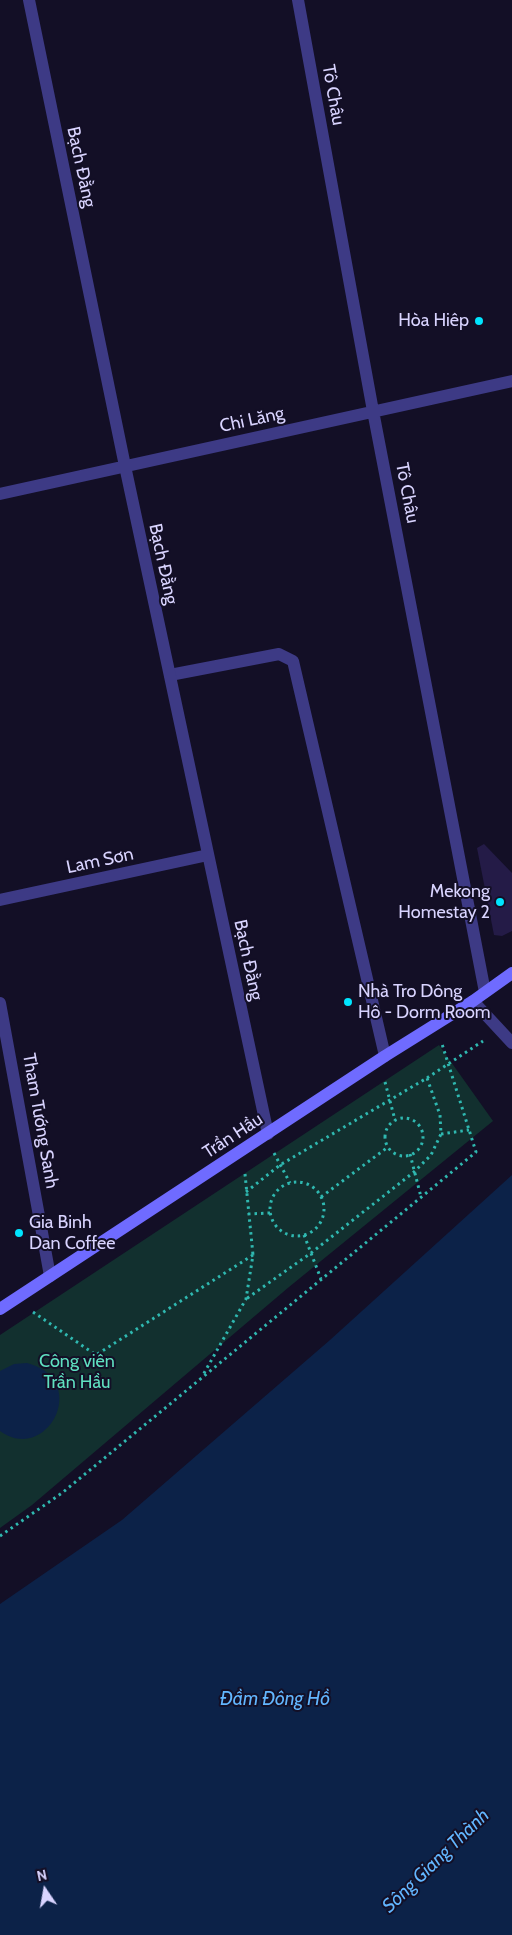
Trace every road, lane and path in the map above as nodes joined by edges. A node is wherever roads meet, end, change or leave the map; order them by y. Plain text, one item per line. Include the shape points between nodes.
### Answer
1 (29, 0) edge
2 (298, 0) edge
3 (512, 381) edge
4 (373, 412) junction
5 (125, 466) junction
6 (0, 494) edge
7 (170, 675) junction
8 (208, 855) junction
9 (0, 900) edge
10 (512, 973) edge
11 (485, 992) junction
12 (473, 1001) junction
13 (0, 1003) edge
14 (436, 1024) junction
15 (500, 1030) junction
16 (512, 1043) edge
17 (385, 1056) junction
18 (448, 1063) junction
19 (384, 1076) dead end
20 (427, 1078) junction
21 (395, 1120) junction
22 (469, 1130) junction
23 (268, 1134) junction
24 (441, 1134) junction
25 (388, 1147) junction
26 (271, 1149) dead end
27 (410, 1154) junction
28 (280, 1165) junction
29 (244, 1167) dead end
30 (414, 1172) junction
31 (290, 1183) junction
32 (246, 1192) junction
33 (321, 1196) junction
34 (421, 1197) junction
35 (270, 1213) junction
36 (248, 1214) junction
37 (304, 1235) junction
38 (311, 1253) junction
39 (253, 1255) junction
40 (50, 1276) junction
41 (321, 1279) junction
42 (246, 1299) junction
43 (26, 1308) dead end
44 (0, 1309) edge
45 (201, 1378) junction
46 (0, 1536) edge

1 - 5 street, Bạch Đằng
2 - 4 street, Tô Châu
3 - 4 street, Chi Lăng
4 - 5 street, Chi Lăng
4 - 11 street, Tô Châu
5 - 6 street, Chi Lăng
5 - 7 street, Bạch Đằng
7 - 8 street, Bạch Đằng
7 - 17 street via 279,654 293,661
8 - 9 street, Lam Sơn
8 - 23 street, Bạch Đằng
10 - 11 street, Trần Hầu
11 - 12 street, Trần Hầu
12 - 14 street, Trần Hầu
12 - 15 street
13 - 40 street, Tham Tướng Sanh
14 - 17 street, Trần Hầu
14 - 18 path
15 - 16 street
15 - 18 path
17 - 23 street, Trần Hầu
18 - 20 path
18 - 22 path
19 - 21 path
20 - 24 path via 440,1115
20 - 28 path
21 - 25 path via 385,1136
21 - 27 path via 408,1118 421,1129 421,1144
22 - 24 path
22 - 34 path via 476,1152
23 - 40 street, Trần Hầu
24 - 30 path via 431,1156
25 - 27 path via 400,1155
25 - 33 path
26 - 28 path
27 - 30 path
28 - 31 path
28 - 32 path
29 - 32 path
30 - 34 path
30 - 38 path
31 - 33 path via 307,1184
31 - 35 path via 275,1194
32 - 36 path
33 - 37 path via 323,1216 319,1225
34 - 41 path
35 - 36 path
35 - 37 path via 279,1229 295,1236
36 - 39 path
37 - 38 path
38 - 41 path
38 - 42 path
39 - 42 path
39 - 43 path via 96,1355
40 - 44 street, Trần Hầu
41 - 45 path
42 - 45 path
45 - 46 path via 62,1493

